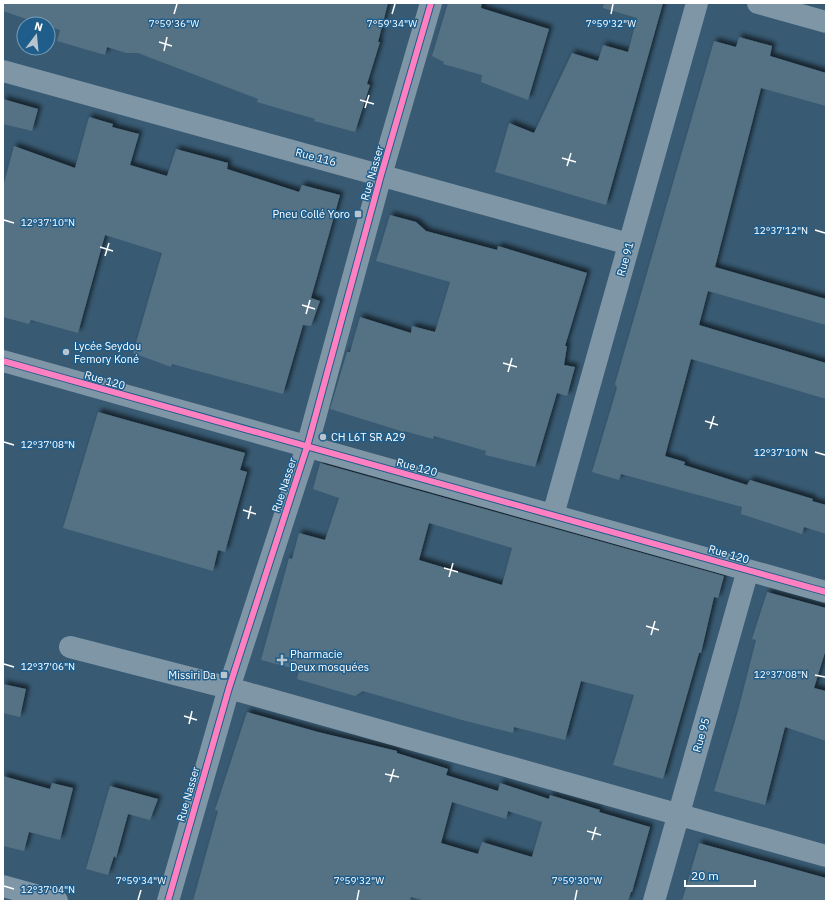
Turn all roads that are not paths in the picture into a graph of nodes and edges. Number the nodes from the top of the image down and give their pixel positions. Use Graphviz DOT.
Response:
graph roads {
  1 [pos="431,3"];
  2 [pos="697,3"];
  3 [pos="758,3"];
  4 [pos="826,22"];
  5 [pos="3,71"];
  6 [pos="381,175"];
  7 [pos="629,244"];
  8 [pos="3,361"];
  9 [pos="307,447"];
  10 [pos="553,515"];
  11 [pos="748,570"];
  12 [pos="826,592"];
  13 [pos="70,647"];
  14 [pos="229,688"];
  15 [pos="679,814"];
  16 [pos="826,856"];
  17 [pos="3,886"];
  18 [pos="57,901"];
  19 [pos="168,901"];
  20 [pos="654,901"];
  1 -- 6 [label="street, Rue Nasser"];
  2 -- 7 [label="street, Rue 91"];
  3 -- 4 [label="street"];
  5 -- 6 [label="street, Rue 116"];
  6 -- 7 [label="street, Rue 116"];
  6 -- 9 [label="street, Rue Nasser"];
  7 -- 10 [label="street, Rue 91"];
  8 -- 9 [label="street, Rue 120"];
  9 -- 10 [label="street, Rue 120"];
  9 -- 14 [label="street, Rue Nasser"];
  10 -- 11 [label="street, Rue 120"];
  11 -- 12 [label="street, Rue 120"];
  11 -- 15 [label="street, Rue 95"];
  13 -- 14 [label="street"];
  14 -- 15 [label="street"];
  14 -- 19 [label="street, Rue Nasser"];
  15 -- 16 [label="street"];
  15 -- 20 [label="street, Rue 95"];
  17 -- 18 [label="street"];
}
